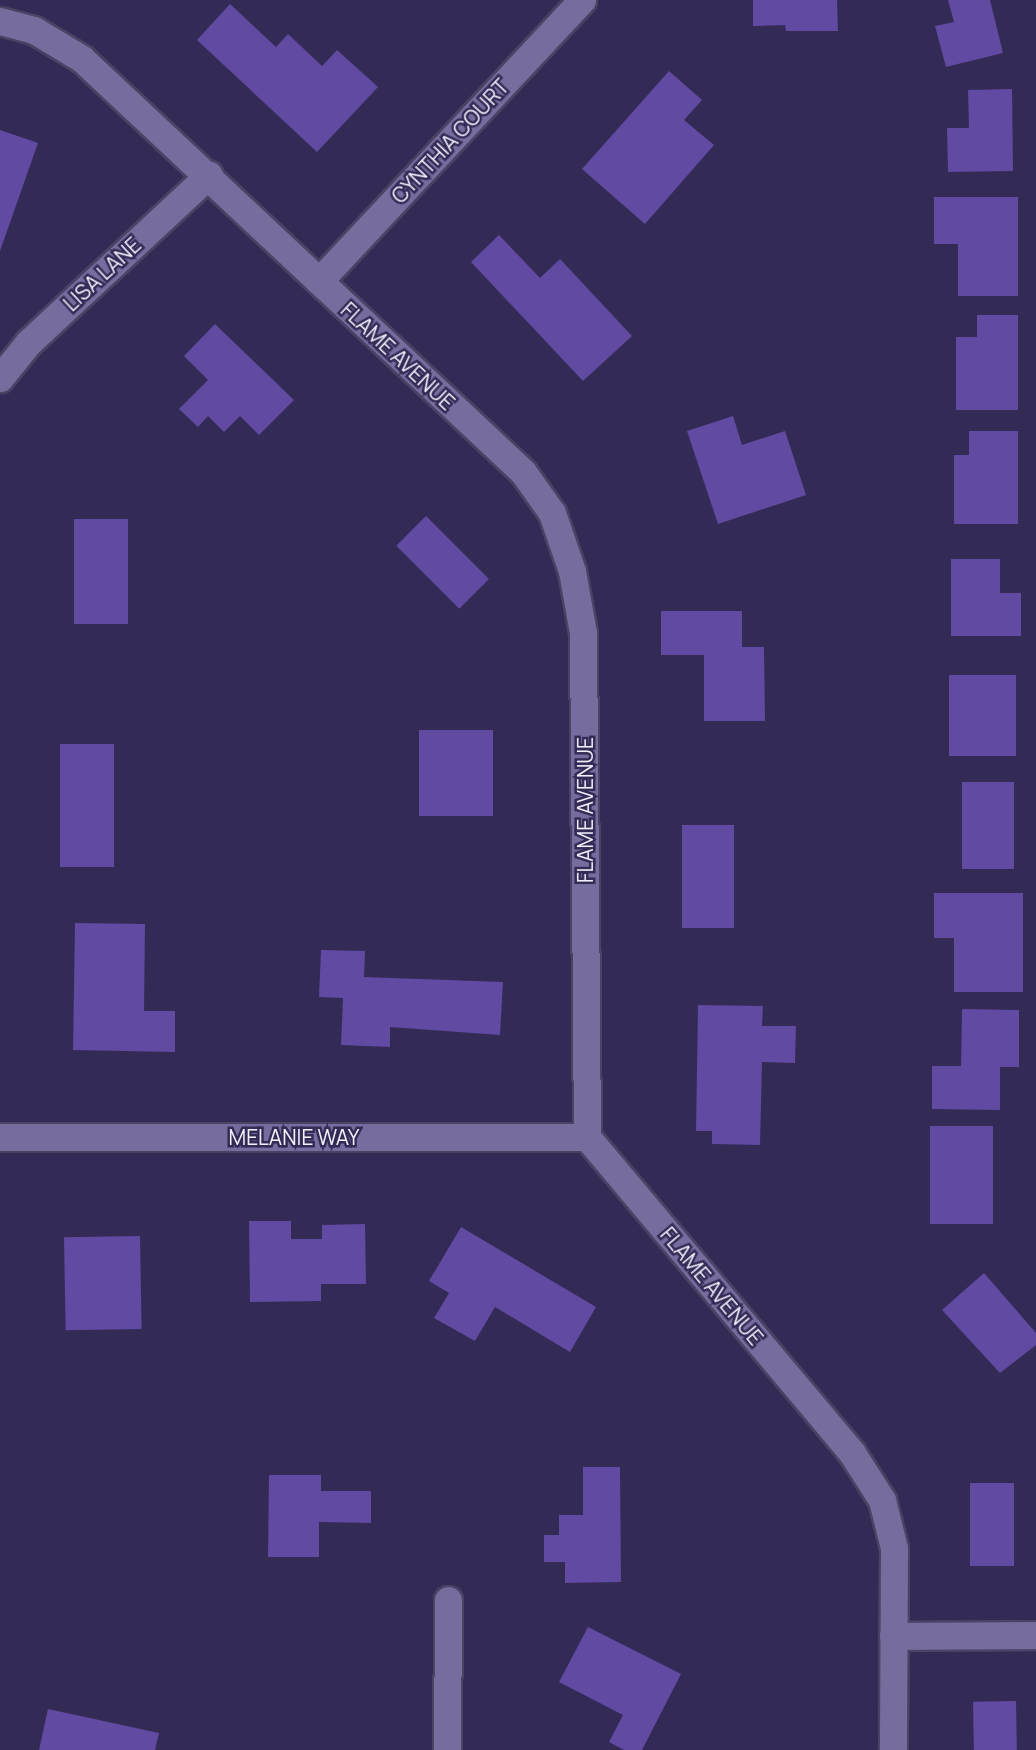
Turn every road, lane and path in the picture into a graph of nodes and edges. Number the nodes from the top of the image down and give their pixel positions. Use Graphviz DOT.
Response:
graph roads {
  1 [pos="582,0"];
  2 [pos="0,21"];
  3 [pos="209,175"];
  4 [pos="319,281"];
  5 [pos="0,378"];
  6 [pos="0,1137"];
  7 [pos="587,1137"];
  8 [pos="448,1600"];
  9 [pos="1036,1635"];
  10 [pos="893,1636"];
  11 [pos="447,1750"];
  12 [pos="893,1750"];
  1 -- 4 [label="street, CYNTHIA COURT"];
  2 -- 3 [label="street, FLAME AVENUE"];
  3 -- 4 [label="street, FLAME AVENUE"];
  3 -- 5 [label="street, LISA LANE"];
  4 -- 7 [label="street, FLAME AVENUE"];
  6 -- 7 [label="street, MELANIE WAY"];
  7 -- 10 [label="street, FLAME AVENUE"];
  8 -- 11 [label="street"];
  9 -- 10 [label="street"];
  10 -- 12 [label="street, FLAME AVENUE"];
}
